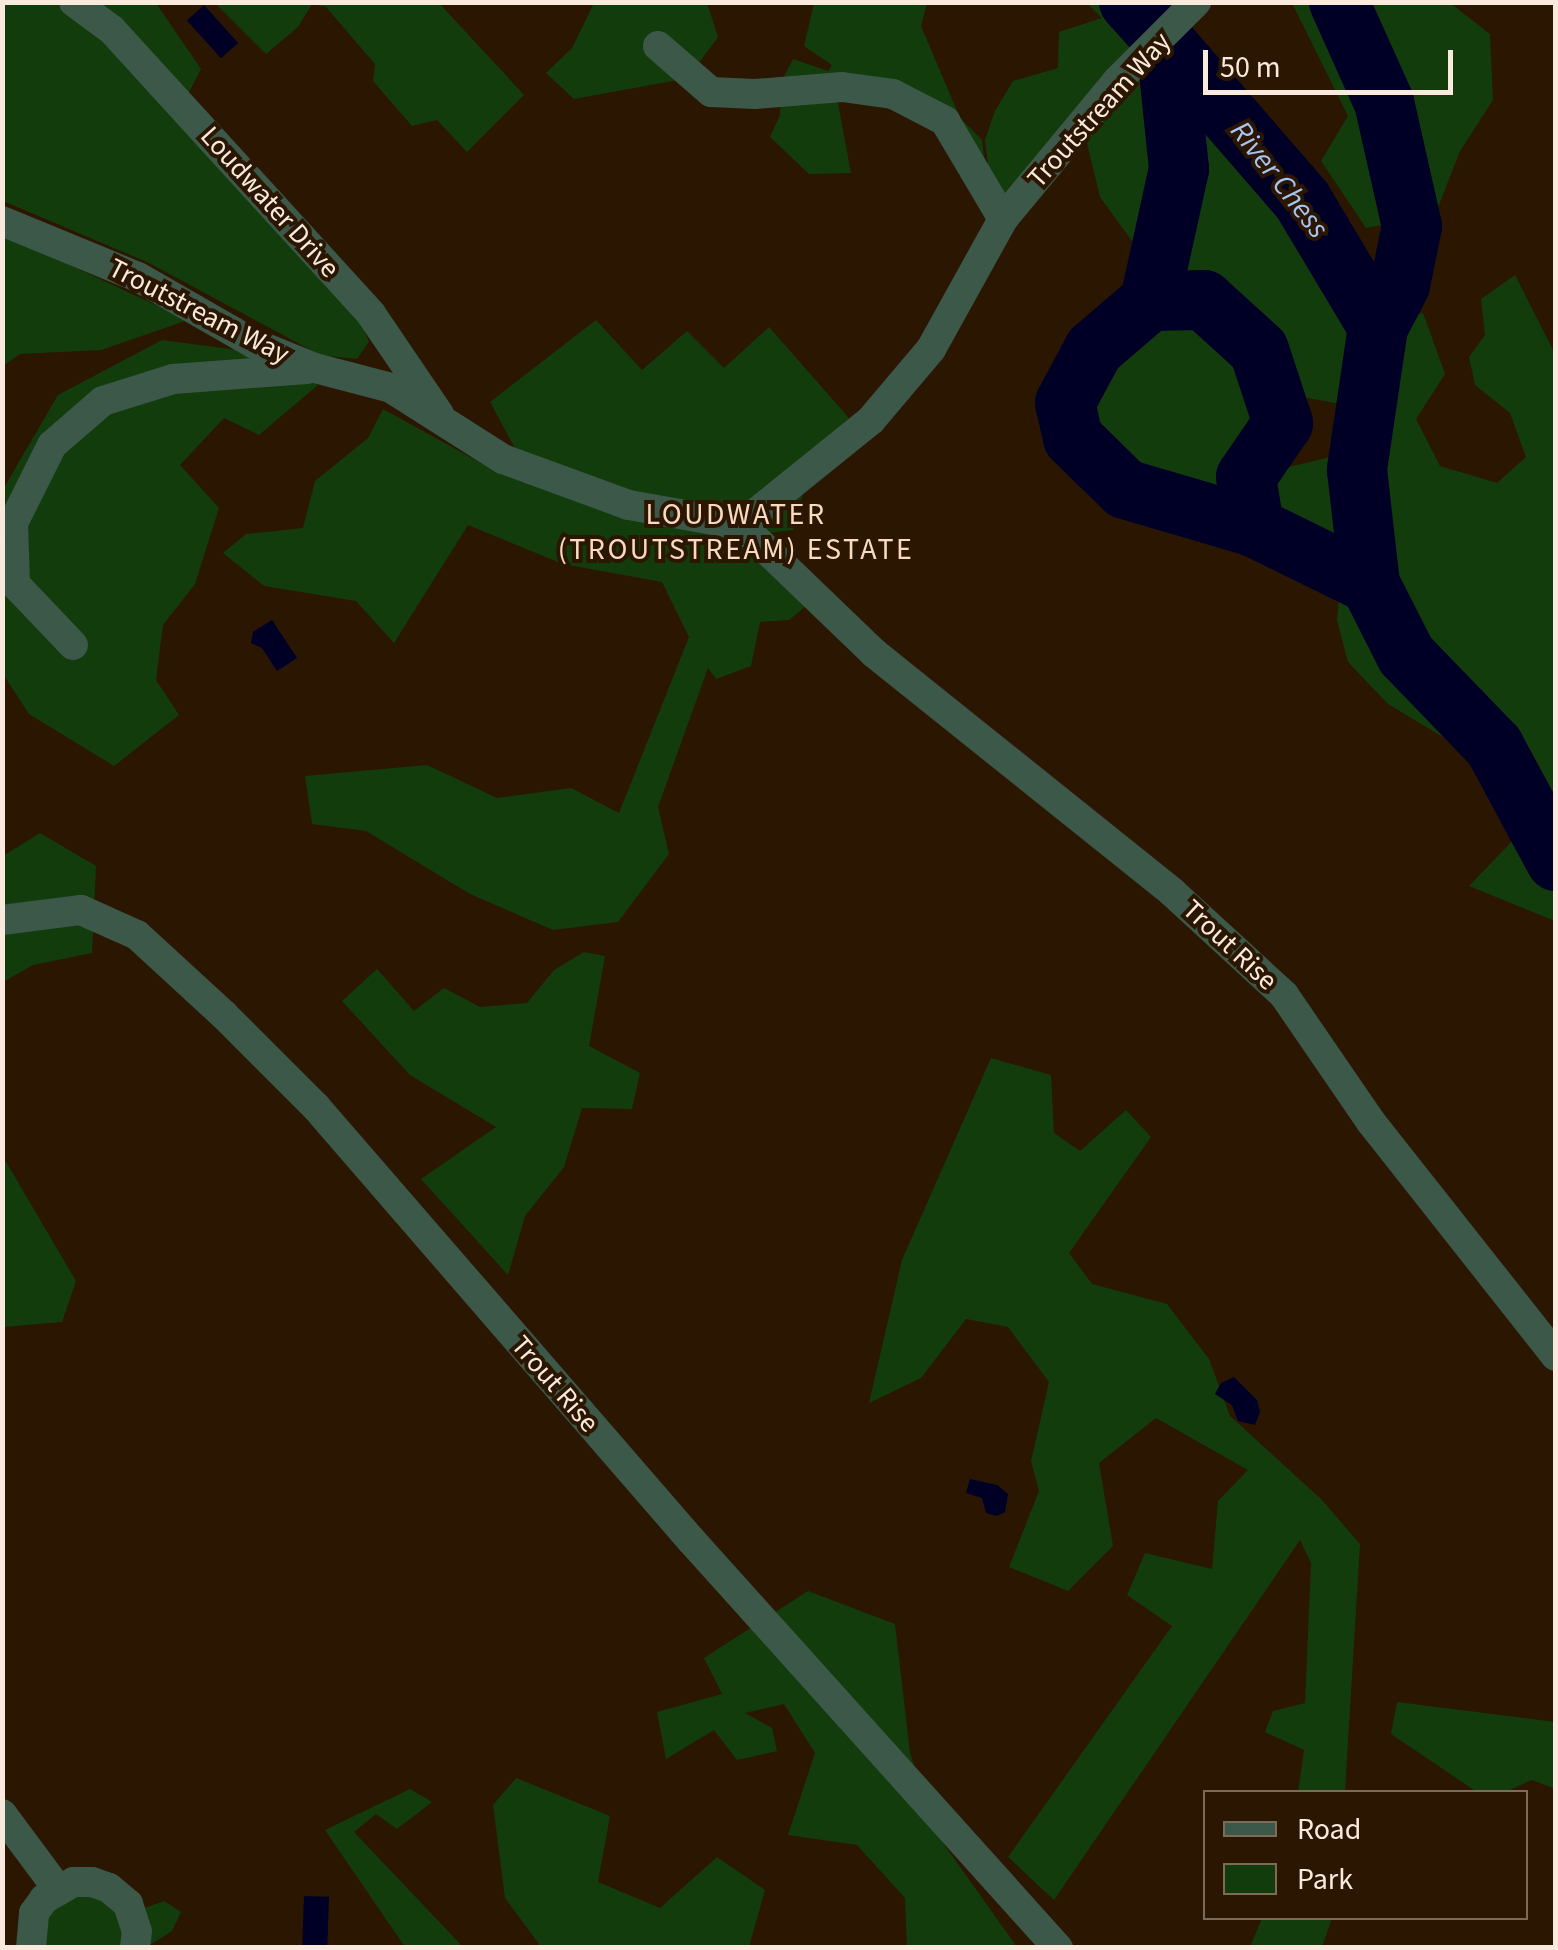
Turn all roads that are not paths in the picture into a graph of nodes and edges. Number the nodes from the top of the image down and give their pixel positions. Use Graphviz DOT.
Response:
graph roads {
  1 [pos="74,2"];
  2 [pos="1189,10"];
  3 [pos="658,46"];
  4 [pos="1003,219"];
  5 [pos="2,220"];
  6 [pos="315,368"];
  7 [pos="444,421"];
  8 [pos="742,524"];
  9 [pos="73,645"];
  10 [pos="2,920"];
  11 [pos="1556,1356"];
  12 [pos="2,1814"];
  13 [pos="57,1888"];
  14 [pos="31,1948"];
  15 [pos="135,1948"];
  16 [pos="1058,1948"];
  1 -- 7 [label="street, Loudwater Drive"];
  2 -- 4 [label="street, Troutstream Way"];
  3 -- 4 [label="street, Troutstream Way"];
  4 -- 8 [label="street, Troutstream Way"];
  5 -- 6 [label="street, Troutstream Way"];
  6 -- 7 [label="street, Troutstream Way"];
  6 -- 9 [label="street"];
  7 -- 8 [label="street, Troutstream Way"];
  8 -- 11 [label="street, Trout Rise"];
  10 -- 16 [label="street, Trout Rise"];
  12 -- 13 [label="street"];
  13 -- 14 [label="street"];
  13 -- 15 [label="street"];
}
